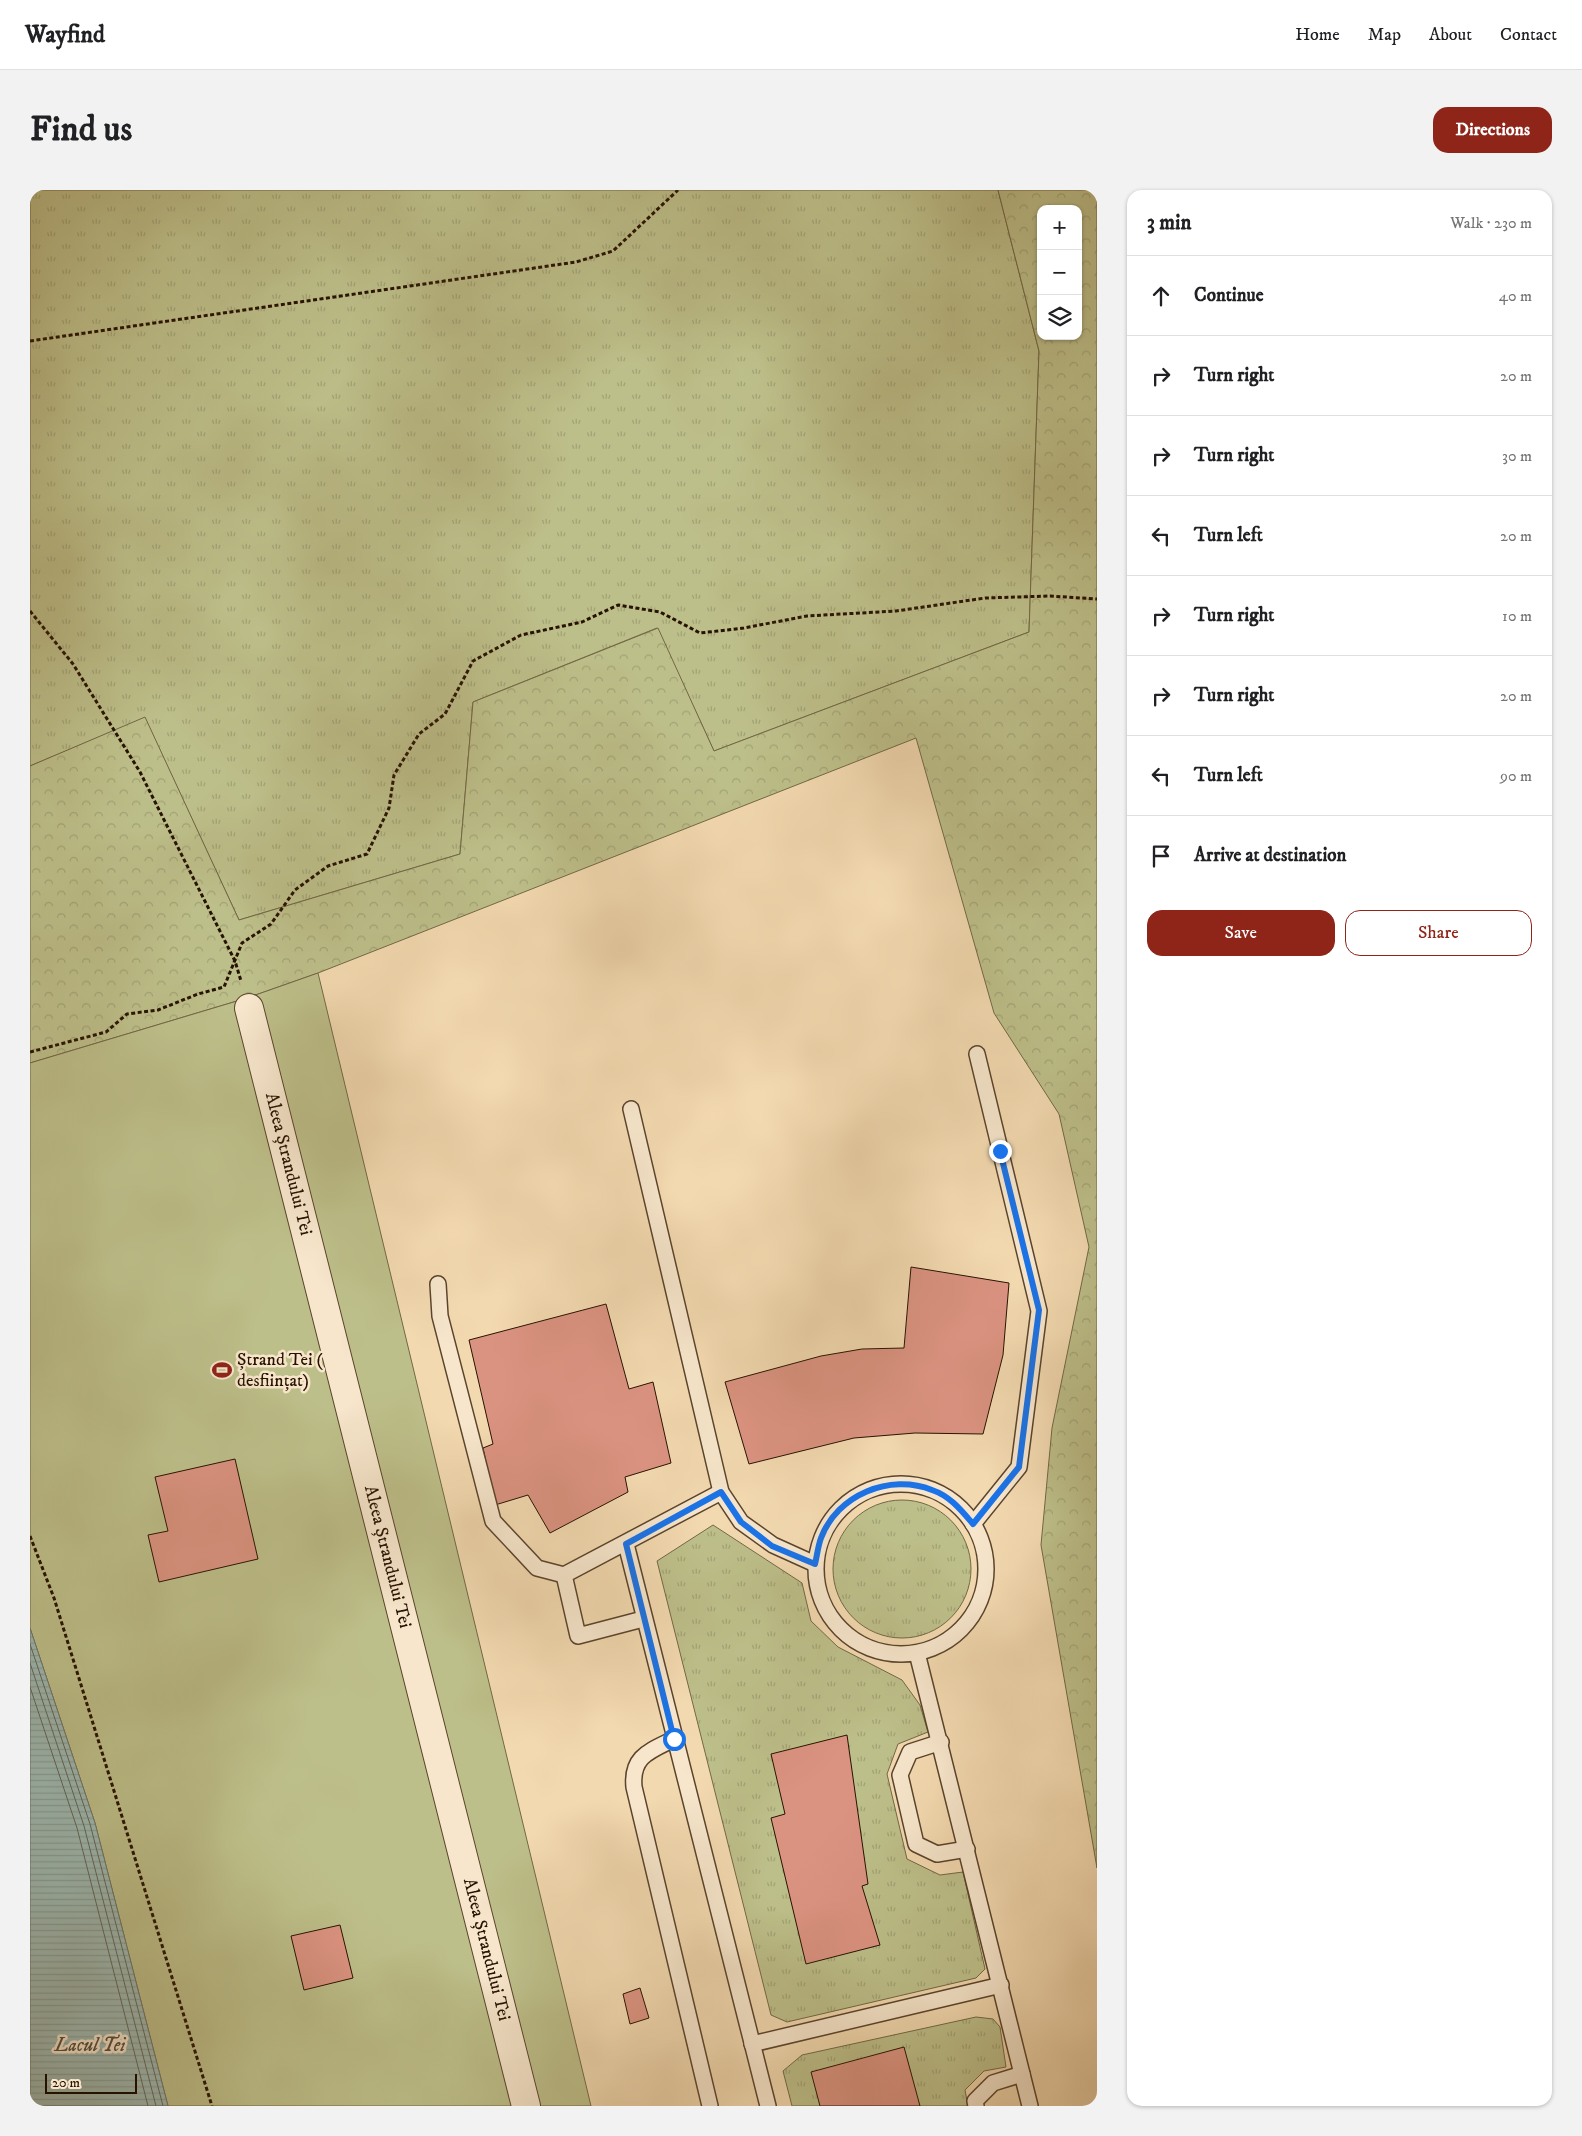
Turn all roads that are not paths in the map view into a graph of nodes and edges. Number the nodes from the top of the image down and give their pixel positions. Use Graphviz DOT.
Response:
graph roads {
  1 [pos="249,1008"];
  2 [pos="976,1054"];
  3 [pos="631,1109"];
  4 [pos="438,1284"];
  5 [pos="721,1492"];
  6 [pos="973,1524"];
  7 [pos="626,1544"];
  8 [pos="815,1564"];
  9 [pos="564,1575"];
  10 [pos="643,1619"];
  11 [pos="918,1653"];
  12 [pos="674,1739"];
  13 [pos="941,1742"];
  14 [pos="967,1849"];
  15 [pos="1001,1985"];
  16 [pos="752,2044"];
  17 [pos="1022,2074"];
  18 [pos="526,2106"];
  19 [pos="710,2106"];
  20 [pos="768,2106"];
  21 [pos="976,2106"];
  22 [pos="1030,2106"];
  1 -- 18 [label="street, Aleea Ștrandului Tei"];
  2 -- 6 [label="lane"];
  3 -- 5 [label="lane"];
  4 -- 9 [label="lane"];
  5 -- 7 [label="lane"];
  5 -- 8 [label="lane"];
  6 -- 8 [label="lane"];
  6 -- 11 [label="lane"];
  7 -- 9 [label="lane"];
  7 -- 10 [label="lane"];
  8 -- 11 [label="lane"];
  9 -- 10 [label="lane"];
  10 -- 12 [label="lane"];
  11 -- 13 [label="lane"];
  12 -- 16 [label="lane"];
  12 -- 19 [label="lane"];
  13 -- 14 [label="lane"];
  13 -- 14 [label="lane"];
  14 -- 15 [label="lane"];
  15 -- 16 [label="lane"];
  15 -- 17 [label="lane"];
  16 -- 20 [label="lane"];
  17 -- 21 [label="lane"];
  17 -- 22 [label="lane"];
}
